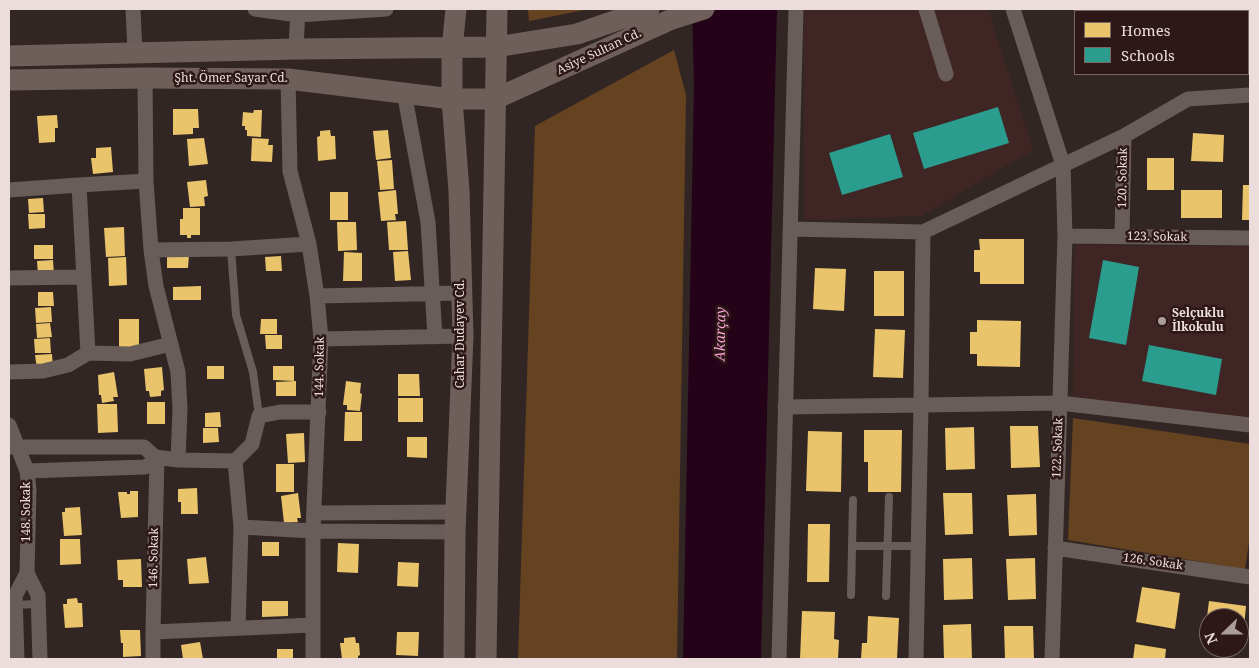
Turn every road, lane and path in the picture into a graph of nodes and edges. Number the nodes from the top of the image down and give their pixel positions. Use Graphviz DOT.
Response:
graph roads {
  1 [pos="133,9"];
  2 [pos="255,9"];
  3 [pos="386,9"];
  4 [pos="456,9"];
  5 [pos="497,9"];
  6 [pos="649,9"];
  7 [pos="704,9"];
  8 [pos="796,9"];
  9 [pos="926,9"];
  10 [pos="1012,9"];
  11 [pos="298,12"];
  12 [pos="496,47"];
  13 [pos="296,49"];
  14 [pos="452,49"];
  15 [pos="135,52"];
  16 [pos="9,56"];
  17 [pos="946,74"];
  18 [pos="145,78"];
  19 [pos="288,78"];
  20 [pos="9,80"];
  21 [pos="404,92"];
  22 [pos="1250,95"];
  23 [pos="452,99"];
  24 [pos="495,99"];
  25 [pos="1124,136"];
  26 [pos="1063,165"];
  27 [pos="146,180"];
  28 [pos="79,185"];
  29 [pos="9,190"];
  30 [pos="790,229"];
  31 [pos="923,232"];
  32 [pos="1065,236"];
  33 [pos="1122,237"];
  34 [pos="1250,238"];
  35 [pos="309,244"];
  36 [pos="231,249"];
  37 [pos="151,250"];
  38 [pos="84,277"];
  39 [pos="9,278"];
  40 [pos="462,293"];
  41 [pos="434,294"];
  42 [pos="317,296"];
  43 [pos="463,336"];
  44 [pos="435,337"];
  45 [pos="321,339"];
  46 [pos="171,344"];
  47 [pos="88,354"];
  48 [pos="9,372"];
  49 [pos="1060,403"];
  50 [pos="921,405"];
  51 [pos="785,407"];
  52 [pos="319,412"];
  53 [pos="259,416"];
  54 [pos="9,425"];
  55 [pos="1250,425"];
  56 [pos="13,448"];
  57 [pos="156,457"];
  58 [pos="178,460"];
  59 [pos="235,461"];
  60 [pos="26,471"];
  61 [pos="889,498"];
  62 [pos="853,500"];
  63 [pos="314,512"];
  64 [pos="456,522"];
  65 [pos="241,528"];
  66 [pos="313,531"];
  67 [pos="852,546"];
  68 [pos="888,546"];
  69 [pos="919,546"];
  70 [pos="1055,548"];
  71 [pos="27,573"];
  72 [pos="1250,577"];
  73 [pos="851,595"];
  74 [pos="886,596"];
  75 [pos="38,604"];
  76 [pos="12,605"];
  77 [pos="312,625"];
  78 [pos="238,628"];
  79 [pos="152,632"];
  80 [pos="17,659"];
  81 [pos="40,659"];
  82 [pos="153,659"];
  83 [pos="313,659"];
  84 [pos="454,659"];
  85 [pos="486,659"];
  86 [pos="779,659"];
  87 [pos="916,659"];
  88 [pos="1052,659"];
  1 -- 15 [label="street"];
  2 -- 11 [label="street"];
  3 -- 11 [label="street"];
  4 -- 14 [label="main road, Cahar Dudayev Cd."];
  5 -- 12 [label="main road"];
  6 -- 12 [label="main road, Asiye Sultan Cd."];
  7 -- 24 [label="main road, Asiye Sultan Cd."];
  8 -- 30 [label="street"];
  9 -- 17 [label="street"];
  10 -- 26 [label="street, 122. Sokak"];
  11 -- 13 [label="street"];
  12 -- 14 [label="main road, Asiye Sultan Cd."];
  12 -- 24 [label="main road"];
  13 -- 14 [label="main road"];
  13 -- 15 [label="main road"];
  14 -- 23 [label="main road, Cahar Dudayev Cd."];
  15 -- 16 [label="main road"];
  18 -- 19 [label="main road, Şht. Ömer Sayar Cd."];
  18 -- 20 [label="main road, Şht. Ömer Sayar Cd."];
  18 -- 27 [label="street"];
  19 -- 21 [label="main road, Şht. Ömer Sayar Cd."];
  19 -- 35 [label="street, 144. Sokak"];
  21 -- 23 [label="main road, Şht. Ömer Sayar Cd."];
  21 -- 41 [label="street"];
  22 -- 25 [label="street, 120. Sokak"];
  23 -- 24 [label="main road, Şht. Ömer Sayar Cd."];
  23 -- 40 [label="main road, Cahar Dudayev Cd."];
  24 -- 85 [label="main road"];
  25 -- 26 [label="street"];
  25 -- 33 [label="street, 120. Sokak"];
  26 -- 31 [label="street"];
  26 -- 32 [label="street, 122. Sokak"];
  27 -- 28 [label="street"];
  27 -- 37 [label="street"];
  28 -- 29 [label="street"];
  28 -- 38 [label="street"];
  30 -- 31 [label="street"];
  30 -- 51 [label="street"];
  31 -- 50 [label="street"];
  32 -- 33 [label="street, 123. Sokak"];
  32 -- 49 [label="street, 122. Sokak"];
  33 -- 34 [label="street, 123. Sokak"];
  35 -- 36 [label="street"];
  35 -- 42 [label="street, 144. Sokak"];
  36 -- 37 [label="street"];
  36 -- 53 [label="lane"];
  37 -- 46 [label="street"];
  38 -- 39 [label="street"];
  38 -- 47 [label="street"];
  40 -- 41 [label="street"];
  40 -- 43 [label="main road, Cahar Dudayev Cd."];
  41 -- 42 [label="street"];
  41 -- 44 [label="street"];
  42 -- 45 [label="street, 144. Sokak"];
  43 -- 44 [label="street"];
  43 -- 64 [label="main road, Cahar Dudayev Cd."];
  44 -- 45 [label="street"];
  45 -- 52 [label="street, 144. Sokak"];
  46 -- 47 [label="street"];
  46 -- 58 [label="street"];
  47 -- 48 [label="street"];
  49 -- 50 [label="street"];
  49 -- 55 [label="street"];
  49 -- 70 [label="street, 122. Sokak"];
  50 -- 51 [label="street"];
  50 -- 69 [label="street"];
  51 -- 86 [label="street"];
  52 -- 53 [label="street"];
  52 -- 63 [label="street, 144. Sokak"];
  53 -- 59 [label="street"];
  54 -- 56 [label="street, 148. Sokak"];
  56 -- 57 [label="street"];
  56 -- 60 [label="street, 148. Sokak"];
  57 -- 58 [label="street"];
  57 -- 60 [label="street"];
  57 -- 79 [label="street, 146. Sokak"];
  58 -- 59 [label="street"];
  59 -- 65 [label="street"];
  60 -- 71 [label="street, 148. Sokak"];
  61 -- 68 [label="lane"];
  62 -- 67 [label="lane"];
  63 -- 64 [label="street"];
  63 -- 66 [label="street, 144. Sokak"];
  64 -- 66 [label="street"];
  64 -- 84 [label="main road, Cahar Dudayev Cd."];
  65 -- 66 [label="street"];
  65 -- 78 [label="street"];
  66 -- 77 [label="street, 144. Sokak"];
  67 -- 68 [label="lane"];
  67 -- 73 [label="lane"];
  68 -- 69 [label="lane"];
  68 -- 74 [label="lane"];
  69 -- 87 [label="street"];
  70 -- 72 [label="street, 126. Sokak"];
  70 -- 88 [label="street, 122. Sokak"];
  71 -- 75 [label="street, 148. Sokak"];
  71 -- 76 [label="street, 148. Sokak"];
  75 -- 76 [label="lane"];
  75 -- 81 [label="street, 148. Sokak"];
  76 -- 80 [label="street, 148. Sokak"];
  77 -- 78 [label="street"];
  77 -- 83 [label="street, 144. Sokak"];
  78 -- 79 [label="street"];
  79 -- 82 [label="street, 146. Sokak"];
}
